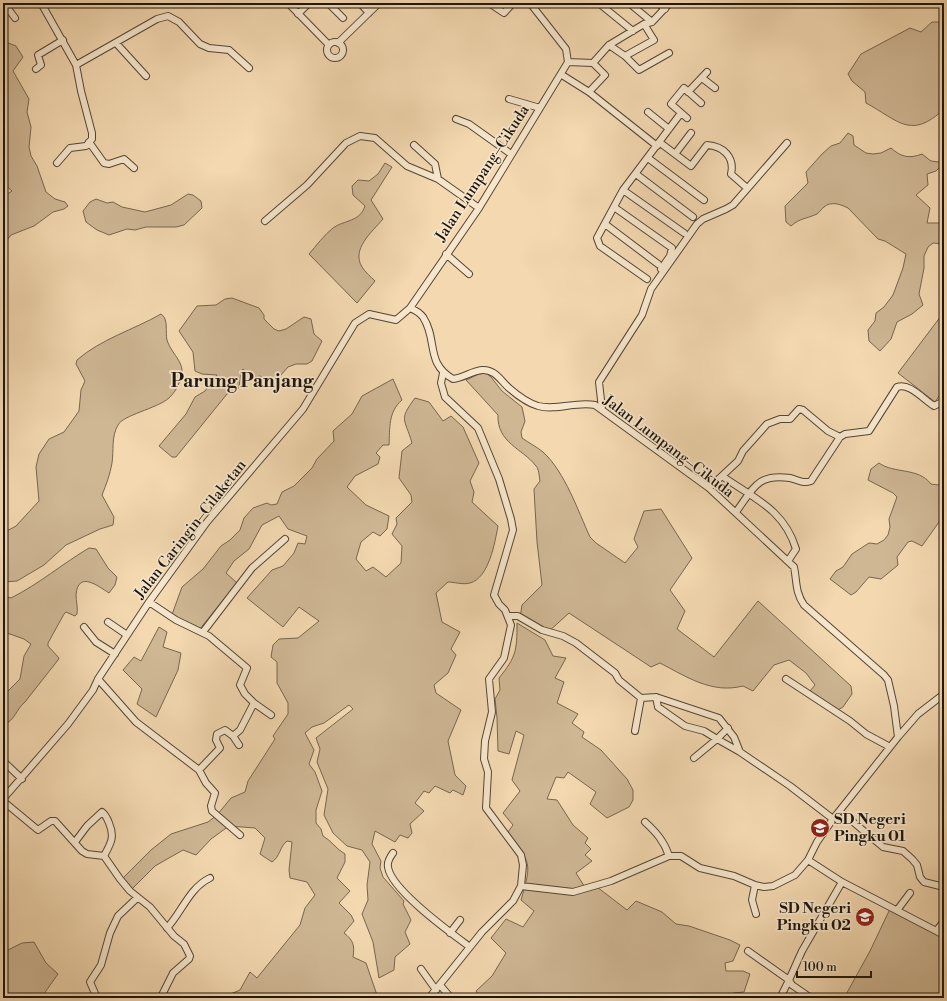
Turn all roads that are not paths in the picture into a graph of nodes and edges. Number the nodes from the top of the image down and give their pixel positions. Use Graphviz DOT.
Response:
graph roads {
  1 [pos="4,3"];
  2 [pos="41,3"];
  3 [pos="288,3"];
  4 [pos="309,3"];
  5 [pos="328,3"];
  6 [pos="360,3"];
  7 [pos="379,3"];
  8 [pos="489,3"];
  9 [pos="513,3"];
  10 [pos="530,3"];
  11 [pos="629,3"];
  12 [pos="658,3"];
  13 [pos="670,3"];
  14 [pos="601,5"];
  15 [pos="665,9"];
  16 [pos="369,13"];
  17 [pos="298,14"];
  18 [pos="14,18"];
  19 [pos="343,18"];
  20 [pos="652,22"];
  21 [pos="644,24"];
  22 [pos="633,31"];
  23 [pos="63,40"];
  24 [pos="116,43"];
  25 [pos="338,43"];
  26 [pos="329,45"];
  27 [pos="609,45"];
  28 [pos="670,53"];
  29 [pos="625,56"];
  30 [pos="568,62"];
  31 [pos="593,63"];
  32 [pos="76,65"];
  33 [pos="249,68"];
  34 [pos="36,69"];
  35 [pos="707,72"];
  36 [pos="562,75"];
  37 [pos="146,76"];
  38 [pos="702,78"];
  39 [pos="715,88"];
  40 [pos="589,92"];
  41 [pos="688,92"];
  42 [pos="509,99"];
  43 [pos="701,103"];
  44 [pos="540,108"];
  45 [pos="648,112"];
  46 [pos="681,113"];
  47 [pos="687,118"];
  48 [pos="456,119"];
  49 [pos="669,129"];
  50 [pos="691,133"];
  51 [pos="89,142"];
  52 [pos="787,143"];
  53 [pos="658,144"];
  54 [pos="414,145"];
  55 [pos="511,154"];
  56 [pos="675,154"];
  57 [pos="648,158"];
  58 [pos="56,163"];
  59 [pos="134,168"];
  60 [pos="636,174"];
  61 [pos="438,179"];
  62 [pos="747,188"];
  63 [pos="624,190"];
  64 [pos="704,200"];
  65 [pos="614,207"];
  66 [pos="479,208"];
  67 [pos="693,217"];
  68 [pos="265,221"];
  69 [pos="605,224"];
  70 [pos="684,233"];
  71 [pos="446,254"];
  72 [pos="658,264"];
  73 [pos="469,274"];
  74 [pos="647,279"];
  75 [pos="651,289"];
  76 [pos="410,308"];
  77 [pos="443,373"];
  78 [pos="944,401"];
  79 [pos="602,409"];
  80 [pos="840,437"];
  81 [pos="722,476"];
  82 [pos="709,488"];
  83 [pos="749,494"];
  84 [pos="736,512"];
  85 [pos="285,539"];
  86 [pos="788,561"];
  87 [pos="148,602"];
  88 [pos="509,616"];
  89 [pos="108,622"];
  90 [pos="84,627"];
  91 [pos="203,632"];
  92 [pos="127,635"];
  93 [pos="114,654"];
  94 [pos="98,679"];
  95 [pos="786,679"];
  96 [pos="944,694"];
  97 [pos="656,697"];
  98 [pos="641,698"];
  99 [pos="254,703"];
  100 [pos="271,714"];
  101 [pos="728,728"];
  102 [pos="635,731"];
  103 [pos="233,736"];
  104 [pos="898,737"];
  105 [pos="717,739"];
  106 [pos="239,745"];
  107 [pos="890,747"];
  108 [pos="740,752"];
  109 [pos="694,758"];
  110 [pos="3,762"];
  111 [pos="199,770"];
  112 [pos="22,779"];
  113 [pos="3,800"];
  114 [pos="840,811"];
  115 [pos="833,819"];
  116 [pos="645,822"];
  117 [pos="240,836"];
  118 [pos="75,842"];
  119 [pos="393,853"];
  120 [pos="104,856"];
  121 [pos="669,856"];
  122 [pos="808,860"];
  123 [pos="210,878"];
  124 [pos="842,882"];
  125 [pos="755,885"];
  126 [pos="521,886"];
  127 [pos="944,888"];
  128 [pos="910,893"];
  129 [pos="138,898"];
  130 [pos="898,909"];
  131 [pos="756,914"];
  132 [pos="460,920"];
  133 [pos="944,921"];
  134 [pos="167,928"];
  135 [pos="937,930"];
  136 [pos="450,933"];
  137 [pos="944,935"];
  138 [pos="470,947"];
  139 [pos="748,952"];
  140 [pos="420,968"];
  141 [pos="789,980"];
  142 [pos="438,987"];
  143 [pos="162,995"];
  144 [pos="97,998"];
  145 [pos="429,998"];
  146 [pos="451,998"];
  147 [pos="780,998"];
  148 [pos="811,998"];
  1 -- 18 [label="street"];
  2 -- 23 [label="street"];
  3 -- 17 [label="street"];
  4 -- 17 [label="street"];
  5 -- 19 [label="street"];
  6 -- 16 [label="street"];
  7 -- 16 [label="street"];
  8 -- 9 [label="street"];
  10 -- 30 [label="street"];
  11 -- 20 [label="street"];
  12 -- 15 [label="street"];
  13 -- 15 [label="street"];
  14 -- 22 [label="street"];
  15 -- 20 [label="street"];
  16 -- 25 [label="street"];
  17 -- 26 [label="street"];
  20 -- 21 [label="street"];
  21 -- 22 [label="street"];
  21 -- 29 [label="street"];
  22 -- 27 [label="street"];
  23 -- 32 [label="street"];
  23 -- 34 [label="street"];
  24 -- 32 [label="street"];
  24 -- 33 [label="street"];
  24 -- 37 [label="street"];
  25 -- 26 [label="street"];
  25 -- 26 [label="street"];
  27 -- 29 [label="street"];
  27 -- 31 [label="street"];
  28 -- 29 [label="street"];
  30 -- 31 [label="street"];
  30 -- 36 [label="street, Jalan Lumpang–Cikuda"];
  31 -- 40 [label="street"];
  32 -- 51 [label="street"];
  35 -- 38 [label="street"];
  36 -- 40 [label="street"];
  36 -- 44 [label="street, Jalan Lumpang–Cikuda"];
  38 -- 39 [label="street"];
  38 -- 41 [label="street"];
  40 -- 53 [label="street"];
  41 -- 43 [label="street"];
  41 -- 46 [label="street"];
  42 -- 44 [label="street"];
  44 -- 55 [label="street, Jalan Lumpang–Cikuda"];
  45 -- 49 [label="street"];
  46 -- 47 [label="street"];
  46 -- 49 [label="street"];
  48 -- 55 [label="street"];
  49 -- 53 [label="street"];
  50 -- 56 [label="street"];
  51 -- 58 [label="street"];
  51 -- 59 [label="street"];
  52 -- 62 [label="street"];
  53 -- 56 [label="street"];
  53 -- 57 [label="street"];
  54 -- 61 [label="street"];
  55 -- 66 [label="street, Jalan Lumpang–Cikuda"];
  56 -- 62 [label="street"];
  57 -- 60 [label="street"];
  57 -- 64 [label="street"];
  60 -- 63 [label="street"];
  60 -- 67 [label="street"];
  61 -- 66 [label="street"];
  61 -- 68 [label="street"];
  62 -- 75 [label="street"];
  63 -- 65 [label="street"];
  63 -- 70 [label="street"];
  65 -- 69 [label="street"];
  65 -- 75 [label="street"];
  66 -- 71 [label="street, Jalan Lumpang–Cikuda"];
  69 -- 72 [label="street"];
  69 -- 74 [label="street"];
  71 -- 73 [label="street"];
  71 -- 76 [label="street, Jalan Lumpang–Cikuda"];
  75 -- 79 [label="street"];
  76 -- 77 [label="street"];
  76 -- 87 [label="street, Jalan Caringin–Cilaketan"];
  77 -- 79 [label="street, Jalan Lumpang–Cikuda"];
  77 -- 88 [label="street"];
  78 -- 80 [label="street"];
  79 -- 82 [label="street, Jalan Lumpang–Cikuda"];
  80 -- 81 [label="street"];
  80 -- 83 [label="street"];
  81 -- 82 [label="street"];
  81 -- 83 [label="street"];
  82 -- 84 [label="street, Jalan Lumpang–Cikuda"];
  83 -- 84 [label="street"];
  83 -- 86 [label="street"];
  84 -- 86 [label="street, Jalan Lumpang–Cikuda"];
  85 -- 91 [label="street"];
  86 -- 104 [label="street, Jalan Lumpang–Cikuda"];
  87 -- 91 [label="street"];
  87 -- 92 [label="street, Jalan Caringin–Cilaketan"];
  88 -- 98 [label="street"];
  88 -- 126 [label="street"];
  89 -- 92 [label="street"];
  90 -- 93 [label="street"];
  91 -- 99 [label="street"];
  92 -- 93 [label="street, Jalan Caringin–Cilaketan"];
  93 -- 94 [label="street, Jalan Caringin–Cilaketan"];
  94 -- 111 [label="street"];
  94 -- 112 [label="street, Jalan Caringin–Cilaketan"];
  95 -- 107 [label="street"];
  96 -- 104 [label="street"];
  97 -- 98 [label="street"];
  97 -- 101 [label="street"];
  97 -- 105 [label="street"];
  98 -- 102 [label="street"];
  99 -- 100 [label="street"];
  99 -- 103 [label="street"];
  101 -- 105 [label="street"];
  101 -- 108 [label="street"];
  103 -- 106 [label="street"];
  103 -- 111 [label="street"];
  104 -- 107 [label="street"];
  105 -- 108 [label="street"];
  105 -- 109 [label="street"];
  107 -- 114 [label="street"];
  108 -- 115 [label="street"];
  110 -- 112 [label="street"];
  111 -- 117 [label="street"];
  112 -- 113 [label="street, Jalan Caringin–Cilaketan"];
  113 -- 118 [label="street"];
  114 -- 115 [label="street"];
  114 -- 127 [label="street"];
  115 -- 122 [label="street"];
  116 -- 121 [label="street"];
  118 -- 120 [label="street"];
  118 -- 120 [label="street"];
  119 -- 136 [label="street"];
  120 -- 129 [label="street"];
  121 -- 125 [label="street"];
  121 -- 126 [label="street"];
  122 -- 124 [label="street"];
  122 -- 125 [label="street"];
  123 -- 134 [label="street"];
  124 -- 130 [label="street"];
  124 -- 141 [label="street"];
  125 -- 131 [label="street"];
  126 -- 138 [label="street"];
  128 -- 130 [label="street"];
  129 -- 134 [label="street"];
  129 -- 144 [label="street"];
  130 -- 135 [label="street"];
  132 -- 136 [label="street"];
  133 -- 135 [label="street"];
  134 -- 143 [label="street"];
  135 -- 137 [label="street"];
  136 -- 138 [label="street"];
  138 -- 142 [label="street"];
  139 -- 141 [label="street"];
  140 -- 142 [label="street"];
  141 -- 147 [label="street"];
  141 -- 148 [label="street"];
  142 -- 145 [label="street"];
  142 -- 146 [label="street"];
}
